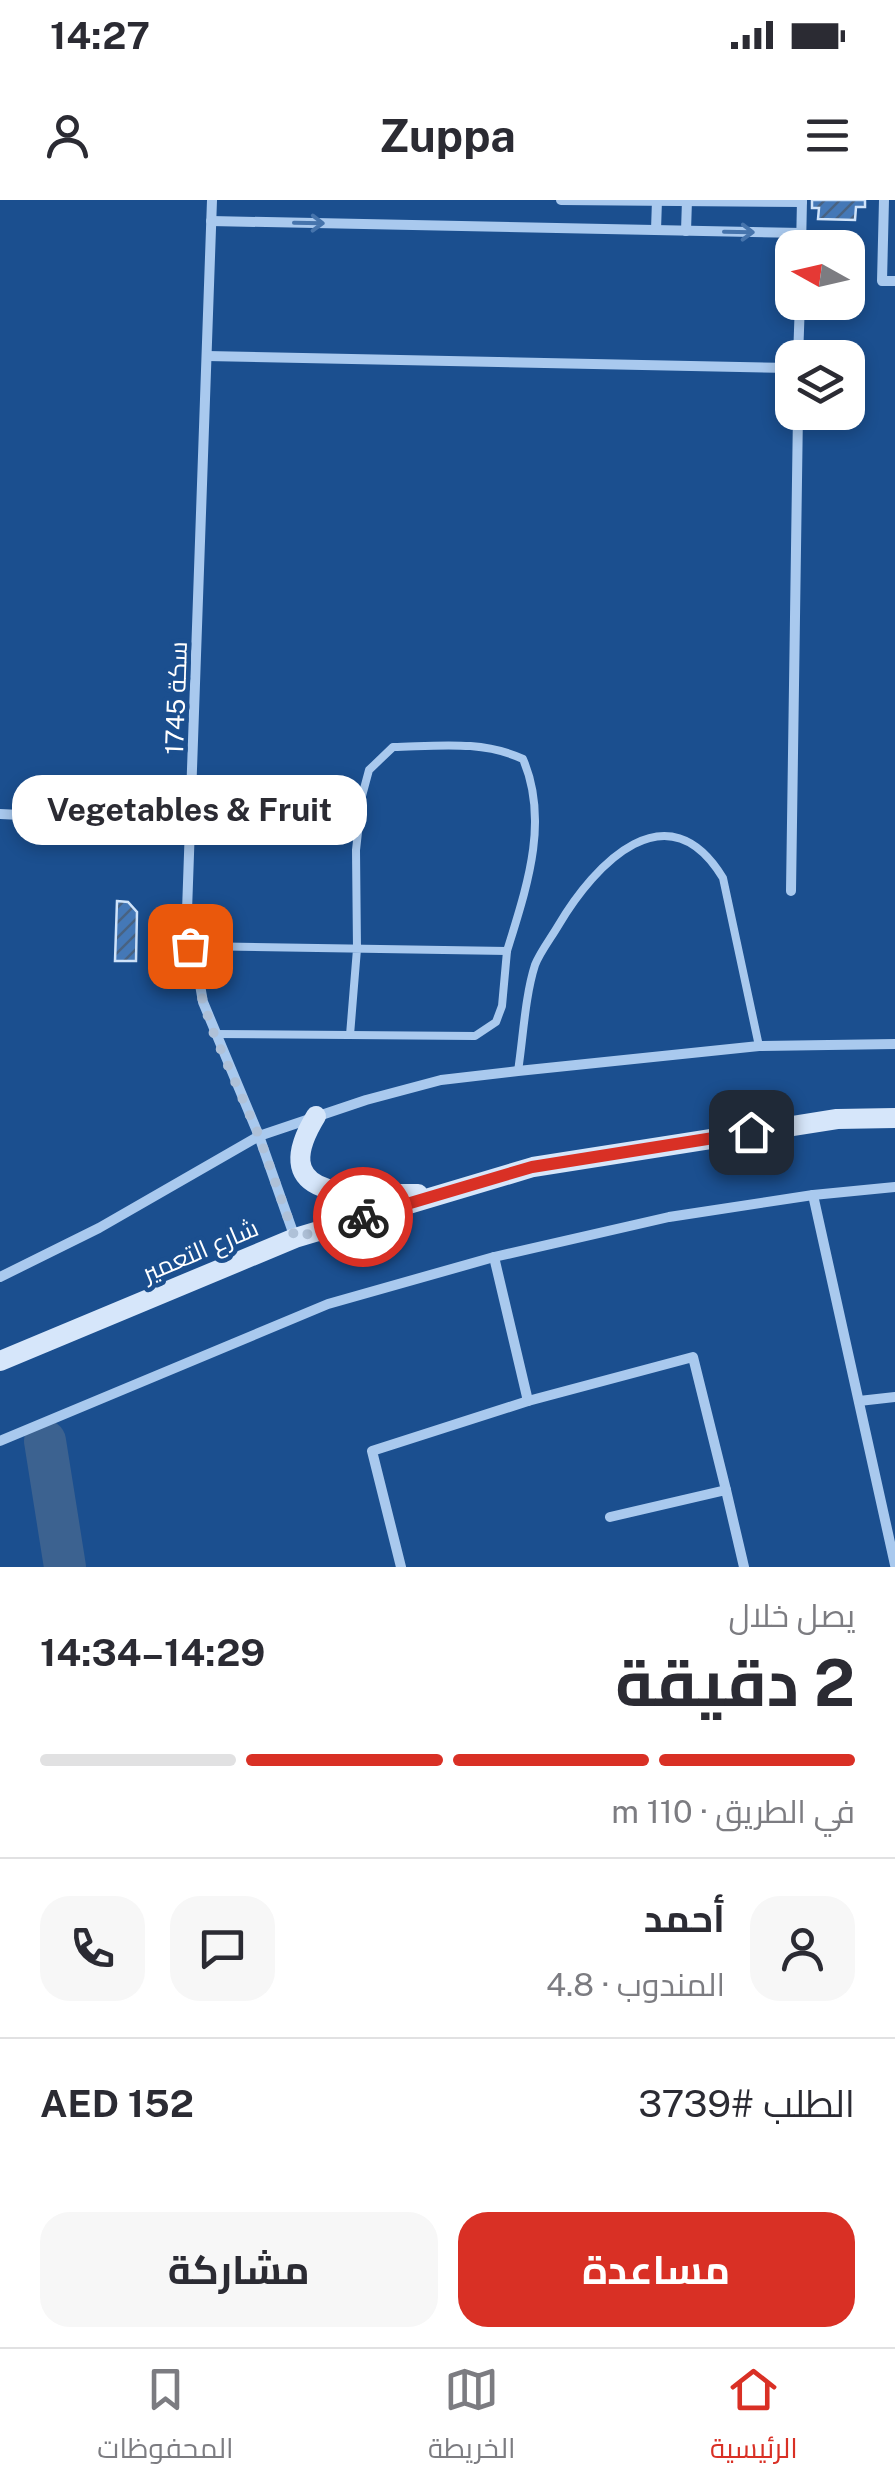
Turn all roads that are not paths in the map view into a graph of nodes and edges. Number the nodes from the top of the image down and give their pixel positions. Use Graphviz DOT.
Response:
graph roads {
  1 [pos="212,200"];
  2 [pos="561,200"];
  3 [pos="657,200"];
  4 [pos="688,200"];
  5 [pos="884,200"];
  6 [pos="802,201"];
  7 [pos="212,220"];
  8 [pos="656,230"];
  9 [pos="802,230"];
  10 [pos="686,231"];
  11 [pos="775,233"];
  12 [pos="895,281"];
  13 [pos="207,356"];
  14 [pos="775,368"];
  15 [pos="798,430"];
  16 [pos="0,814"];
  17 [pos="192,823"];
  18 [pos="790,891"];
  19 [pos="190,946"];
  20 [pos="357,948"];
  21 [pos="507,951"];
  22 [pos="214,1034"];
  23 [pos="350,1035"];
  24 [pos="895,1044"];
  25 [pos="759,1046"];
  26 [pos="518,1071"];
  27 [pos="316,1116"];
  28 [pos="895,1118"];
  29 [pos="259,1136"];
  30 [pos="895,1186"];
  31 [pos="440,1194"];
  32 [pos="812,1195"];
  33 [pos="295,1238"];
  34 [pos="494,1257"];
  35 [pos="0,1277"];
  36 [pos="0,1361"];
  37 [pos="895,1397"];
  38 [pos="528,1401"];
  39 [pos="859,1402"];
  40 [pos="0,1441"];
  41 [pos="726,1490"];
  42 [pos="610,1516"];
  43 [pos="895,1563"];
  44 [pos="401,1567"];
  45 [pos="744,1567"];
  1 -- 7 [label="street, سكة 1745"];
  2 -- 3 [label="street"];
  3 -- 4 [label="street"];
  3 -- 8 [label="street"];
  4 -- 6 [label="street"];
  4 -- 10 [label="street"];
  5 -- 12 [label="street"];
  6 -- 9 [label="street"];
  7 -- 8 [label="street, one-way"];
  7 -- 13 [label="street, سكة 1745"];
  8 -- 10 [label="street"];
  10 -- 11 [label="street, one-way"];
  13 -- 14 [label="street"];
  13 -- 17 [label="street, سكة 1745"];
  15 -- 18 [label="street"];
  16 -- 17 [label="street"];
  17 -- 19 [label="street, سكة 1745"];
  19 -- 20 [label="lane"];
  19 -- 22 [label="street, سكة 1745"];
  20 -- 21 [label="lane"];
  20 -- 21 [label="lane"];
  20 -- 23 [label="lane"];
  21 -- 23 [label="lane"];
  22 -- 23 [label="lane"];
  22 -- 29 [label="street, سكة 1745"];
  24 -- 25 [label="street"];
  25 -- 26 [label="street"];
  25 -- 26 [label="lane"];
  26 -- 27 [label="street"];
  27 -- 29 [label="street"];
  27 -- 31 [label="main road"];
  28 -- 31 [label="main road, شارع التعمير"];
  29 -- 33 [label="street, سكة 1745"];
  29 -- 35 [label="street"];
  30 -- 32 [label="street"];
  31 -- 33 [label="main road, شارع التعمير"];
  32 -- 34 [label="street"];
  32 -- 39 [label="street"];
  33 -- 36 [label="main road, شارع التعمير"];
  34 -- 38 [label="street"];
  34 -- 40 [label="street"];
  37 -- 39 [label="street"];
  38 -- 41 [label="street"];
  38 -- 44 [label="street"];
  39 -- 43 [label="street"];
  41 -- 42 [label="street"];
  41 -- 45 [label="street"];
}
